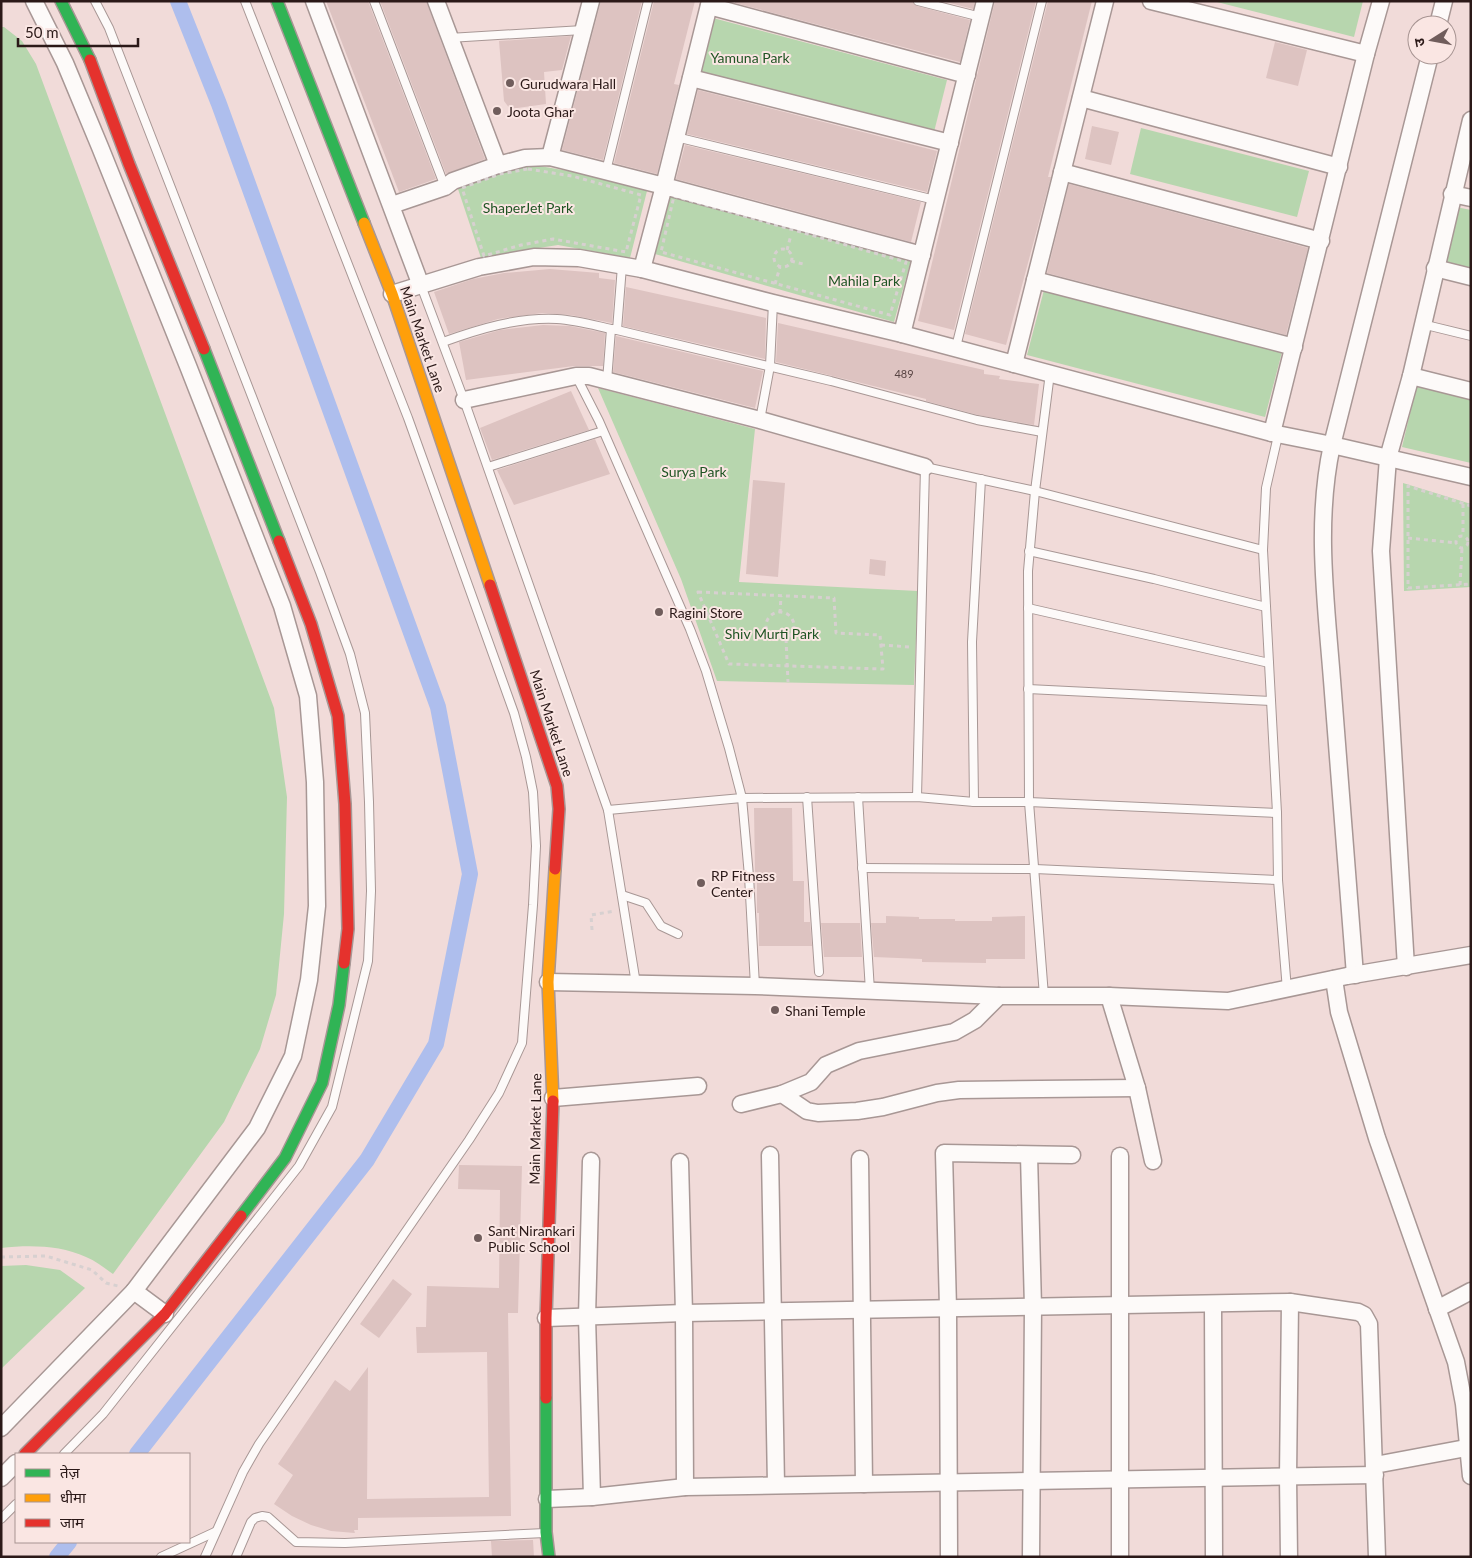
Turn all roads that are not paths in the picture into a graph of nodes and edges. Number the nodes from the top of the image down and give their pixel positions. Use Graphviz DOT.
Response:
graph roads {
  1 [pos="34,1"];
  2 [pos="61,1"];
  3 [pos="95,1"];
  4 [pos="245,1"];
  5 [pos="278,1"];
  6 [pos="314,1"];
  7 [pos="374,1"];
  8 [pos="436,1"];
  9 [pos="591,1"];
  10 [pos="648,1"];
  11 [pos="918,1"];
  12 [pos="985,1"];
  13 [pos="1042,1"];
  14 [pos="1105,1"];
  15 [pos="1151,1"];
  16 [pos="1381,1"];
  17 [pos="1444,1"];
  18 [pos="709,4"];
  19 [pos="1440,15"];
  20 [pos="981,17"];
  21 [pos="583,30"];
  22 [pos="449,38"];
  23 [pos="1366,54"];
  24 [pos="1427,65"];
  25 [pos="967,75"];
  26 [pos="691,78"];
  27 [pos="1081,98"];
  28 [pos="1471,120"];
  29 [pos="676,137"];
  30 [pos="1469,137"];
  31 [pos="950,143"];
  32 [pos="550,157"];
  33 [pos="498,165"];
  34 [pos="1339,167"];
  35 [pos="606,171"];
  36 [pos="1062,172"];
  37 [pos="664,186"];
  38 [pos="445,187"];
  39 [pos="1452,194"];
  40 [pos="1471,198"];
  41 [pos="936,200"];
  42 [pos="392,205"];
  43 [pos="1321,241"];
  44 [pos="922,255"];
  45 [pos="622,266"];
  46 [pos="1435,268"];
  47 [pos="642,269"];
  48 [pos="1471,277"];
  49 [pos="1035,280"];
  50 [pos="420,284"];
  51 [pos="774,291"];
  52 [pos="392,294"];
  53 [pos="1422,324"];
  54 [pos="614,330"];
  55 [pos="902,334"];
  56 [pos="1471,336"];
  57 [pos="442,342"];
  58 [pos="956,347"];
  59 [pos="1294,347"];
  60 [pos="1014,364"];
  61 [pos="770,366"];
  62 [pos="1050,373"];
  63 [pos="576,376"];
  64 [pos="1411,376"];
  65 [pos="607,381"];
  66 [pos="1471,391"];
  67 [pos="464,400"];
  68 [pos="760,420"];
  69 [pos="603,430"];
  70 [pos="1042,432"];
  71 [pos="1272,433"];
  72 [pos="1332,445"];
  73 [pos="1388,458"];
  74 [pos="925,467"];
  75 [pos="488,468"];
  76 [pos="1471,477"];
  77 [pos="981,479"];
  78 [pos="1035,491"];
  79 [pos="1263,550"];
  80 [pos="1029,552"];
  81 [pos="1266,607"];
  82 [pos="1028,608"];
  83 [pos="1269,663"];
  84 [pos="1028,689"];
  85 [pos="1271,701"];
  86 [pos="807,797"];
  87 [pos="858,797"];
  88 [pos="916,797"];
  89 [pos="742,798"];
  90 [pos="974,802"];
  91 [pos="1029,802"];
  92 [pos="608,810"];
  93 [pos="1277,813"];
  94 [pos="862,868"];
  95 [pos="1035,869"];
  96 [pos="1278,880"];
  97 [pos="622,894"];
  98 [pos="678,934"];
  99 [pos="1471,955"];
  100 [pos="1406,967"];
  101 [pos="819,972"];
  102 [pos="1355,975"];
  103 [pos="1334,979"];
  104 [pos="548,982"];
  105 [pos="636,984"];
  106 [pos="755,986"];
  107 [pos="1287,990"];
  108 [pos="870,991"];
  109 [pos="999,996"];
  110 [pos="1044,996"];
  111 [pos="1109,996"];
  112 [pos="698,1086"];
  113 [pos="1137,1088"];
  114 [pos="782,1094"];
  115 [pos="552,1098"];
  116 [pos="741,1104"];
  117 [pos="1029,1154"];
  118 [pos="770,1155"];
  119 [pos="1072,1155"];
  120 [pos="1120,1156"];
  121 [pos="860,1159"];
  122 [pos="591,1161"];
  123 [pos="1153,1161"];
  124 [pos="680,1162"];
  125 [pos="1471,1290"];
  126 [pos="134,1291"];
  127 [pos="1290,1302"];
  128 [pos="1213,1304"];
  129 [pos="1120,1305"];
  130 [pos="1033,1307"];
  131 [pos="948,1308"];
  132 [pos="1437,1309"];
  133 [pos="862,1310"];
  134 [pos="774,1312"];
  135 [pos="684,1313"];
  136 [pos="165,1314"];
  137 [pos="587,1316"];
  138 [pos="546,1318"];
  139 [pos="1,1428"];
  140 [pos="1469,1447"];
  141 [pos="26,1453"];
  142 [pos="65,1453"];
  143 [pos="15,1464"];
  144 [pos="1375,1470"];
  145 [pos="1471,1476"];
  146 [pos="1288,1477"];
  147 [pos="1,1478"];
  148 [pos="1214,1478"];
  149 [pos="1120,1480"];
  150 [pos="1031,1481"];
  151 [pos="948,1482"];
  152 [pos="864,1484"];
  153 [pos="776,1485"];
  154 [pos="684,1486"];
  155 [pos="592,1497"];
  156 [pos="547,1499"];
  157 [pos="15,1505"];
  158 [pos="1,1519"];
  159 [pos="215,1532"];
  160 [pos="546,1532"];
  161 [pos="160,1557"];
  162 [pos="205,1557"];
  163 [pos="236,1557"];
  164 [pos="549,1557"];
  165 [pos="949,1557"];
  166 [pos="1031,1557"];
  167 [pos="1120,1557"];
  168 [pos="1214,1557"];
  169 [pos="1289,1557"];
  170 [pos="1377,1557"];
  1 -- 126 [label="street"];
  2 -- 136 [label="street"];
  3 -- 142 [label="lane"];
  4 -- 159 [label="lane"];
  5 -- 52 [label="street, Main Market Lane"];
  6 -- 42 [label="street"];
  7 -- 38 [label="lane"];
  8 -- 22 [label="street"];
  9 -- 21 [label="street"];
  10 -- 35 [label="lane"];
  11 -- 20 [label="lane"];
  12 -- 20 [label="street"];
  13 -- 58 [label="lane"];
  14 -- 27 [label="street"];
  15 -- 23 [label="street"];
  16 -- 23 [label="street"];
  17 -- 19 [label="street"];
  18 -- 25 [label="street"];
  18 -- 26 [label="street"];
  20 -- 25 [label="street"];
  21 -- 22 [label="lane"];
  21 -- 32 [label="street"];
  22 -- 33 [label="street"];
  23 -- 34 [label="street"];
  24 -- 72 [label="street"];
  25 -- 31 [label="street"];
  26 -- 29 [label="street"];
  26 -- 31 [label="street"];
  27 -- 34 [label="street"];
  27 -- 36 [label="street"];
  28 -- 30 [label="street"];
  29 -- 37 [label="street"];
  29 -- 41 [label="lane"];
  30 -- 39 [label="street"];
  31 -- 41 [label="street"];
  32 -- 33 [label="street"];
  32 -- 35 [label="street"];
  33 -- 38 [label="street"];
  34 -- 43 [label="street"];
  35 -- 37 [label="street"];
  36 -- 43 [label="street"];
  36 -- 49 [label="street"];
  37 -- 44 [label="street"];
  37 -- 47 [label="street"];
  38 -- 42 [label="street"];
  39 -- 40 [label="street"];
  39 -- 46 [label="street"];
  41 -- 44 [label="street"];
  42 -- 50 [label="street"];
  43 -- 59 [label="street"];
  44 -- 55 [label="street"];
  45 -- 47 [label="street"];
  45 -- 50 [label="street"];
  45 -- 54 [label="lane"];
  46 -- 48 [label="street"];
  46 -- 53 [label="street"];
  47 -- 51 [label="street"];
  49 -- 59 [label="street"];
  49 -- 60 [label="street"];
  50 -- 52 [label="street"];
  50 -- 57 [label="lane"];
  51 -- 55 [label="street"];
  51 -- 61 [label="lane"];
  52 -- 104 [label="street, Main Market Lane"];
  53 -- 56 [label="lane"];
  53 -- 64 [label="street"];
  54 -- 57 [label="lane"];
  54 -- 61 [label="lane"];
  54 -- 65 [label="lane"];
  55 -- 58 [label="street"];
  57 -- 67 [label="lane"];
  58 -- 60 [label="street"];
  59 -- 71 [label="street"];
  60 -- 62 [label="street"];
  61 -- 68 [label="lane"];
  61 -- 70 [label="lane"];
  62 -- 70 [label="lane"];
  62 -- 71 [label="street"];
  63 -- 65 [label="street"];
  63 -- 67 [label="street"];
  63 -- 69 [label="lane"];
  64 -- 66 [label="street"];
  64 -- 73 [label="street"];
  65 -- 68 [label="street"];
  67 -- 75 [label="lane"];
  68 -- 74 [label="street"];
  69 -- 75 [label="lane"];
  69 -- 89 [label="lane"];
  70 -- 78 [label="lane"];
  71 -- 72 [label="street"];
  71 -- 79 [label="lane"];
  72 -- 73 [label="street"];
  72 -- 102 [label="street"];
  73 -- 76 [label="street"];
  73 -- 100 [label="street"];
  74 -- 77 [label="lane"];
  74 -- 88 [label="lane"];
  75 -- 92 [label="lane"];
  77 -- 78 [label="lane"];
  77 -- 90 [label="lane"];
  78 -- 79 [label="lane"];
  78 -- 80 [label="lane"];
  79 -- 81 [label="lane"];
  80 -- 81 [label="lane"];
  80 -- 82 [label="lane"];
  81 -- 83 [label="lane"];
  82 -- 83 [label="lane"];
  82 -- 84 [label="lane"];
  83 -- 85 [label="lane"];
  84 -- 85 [label="lane"];
  84 -- 91 [label="lane"];
  85 -- 93 [label="lane"];
  86 -- 87 [label="lane"];
  86 -- 89 [label="lane"];
  86 -- 101 [label="lane"];
  87 -- 88 [label="lane"];
  87 -- 94 [label="lane"];
  88 -- 90 [label="lane"];
  89 -- 92 [label="lane"];
  89 -- 106 [label="lane"];
  90 -- 91 [label="lane"];
  91 -- 93 [label="lane"];
  91 -- 95 [label="lane"];
  92 -- 97 [label="lane"];
  93 -- 96 [label="lane"];
  94 -- 95 [label="lane"];
  94 -- 108 [label="lane"];
  95 -- 96 [label="lane"];
  95 -- 110 [label="lane"];
  96 -- 107 [label="lane"];
  97 -- 98 [label="lane"];
  97 -- 105 [label="lane"];
  99 -- 100 [label="street"];
  100 -- 102 [label="street"];
  102 -- 103 [label="street"];
  103 -- 107 [label="street"];
  103 -- 132 [label="street"];
  104 -- 105 [label="street"];
  104 -- 115 [label="street, Main Market Lane"];
  105 -- 106 [label="street"];
  106 -- 108 [label="street"];
  107 -- 111 [label="street"];
  108 -- 109 [label="street"];
  109 -- 110 [label="street"];
  109 -- 114 [label="street"];
  110 -- 111 [label="street"];
  111 -- 113 [label="street"];
  112 -- 115 [label="street"];
  113 -- 114 [label="street"];
  113 -- 123 [label="street"];
  114 -- 116 [label="street"];
  115 -- 138 [label="street, Main Market Lane"];
  117 -- 119 [label="street"];
  117 -- 130 [label="street"];
  117 -- 131 [label="street"];
  118 -- 134 [label="street"];
  120 -- 129 [label="street"];
  121 -- 133 [label="street"];
  122 -- 137 [label="street"];
  124 -- 135 [label="street"];
  125 -- 132 [label="street"];
  126 -- 136 [label="street"];
  126 -- 139 [label="street"];
  127 -- 128 [label="street"];
  127 -- 144 [label="street"];
  127 -- 146 [label="street"];
  128 -- 129 [label="street"];
  128 -- 148 [label="street"];
  129 -- 130 [label="street"];
  129 -- 149 [label="street"];
  130 -- 131 [label="street"];
  130 -- 150 [label="street"];
  131 -- 133 [label="street"];
  131 -- 151 [label="street"];
  132 -- 140 [label="street"];
  133 -- 134 [label="street"];
  133 -- 152 [label="street"];
  134 -- 135 [label="street"];
  134 -- 153 [label="street"];
  135 -- 137 [label="street"];
  135 -- 154 [label="street"];
  136 -- 141 [label="street"];
  137 -- 138 [label="street"];
  137 -- 155 [label="street"];
  138 -- 156 [label="street, Main Market Lane"];
  140 -- 144 [label="street"];
  140 -- 145 [label="street"];
  143 -- 147 [label="street"];
  144 -- 146 [label="street"];
  144 -- 170 [label="street"];
  146 -- 148 [label="street"];
  146 -- 169 [label="street"];
  148 -- 149 [label="street"];
  148 -- 168 [label="street"];
  149 -- 150 [label="street"];
  149 -- 167 [label="street"];
  150 -- 151 [label="street"];
  150 -- 166 [label="street"];
  151 -- 152 [label="street"];
  151 -- 165 [label="street"];
  152 -- 153 [label="street"];
  153 -- 154 [label="street"];
  154 -- 155 [label="street"];
  155 -- 156 [label="street"];
  156 -- 160 [label="street, Main Market Lane"];
  157 -- 158 [label="lane"];
  159 -- 161 [label="lane"];
  159 -- 162 [label="lane"];
  160 -- 163 [label="lane"];
  160 -- 164 [label="street, Main Market Lane"];
}
